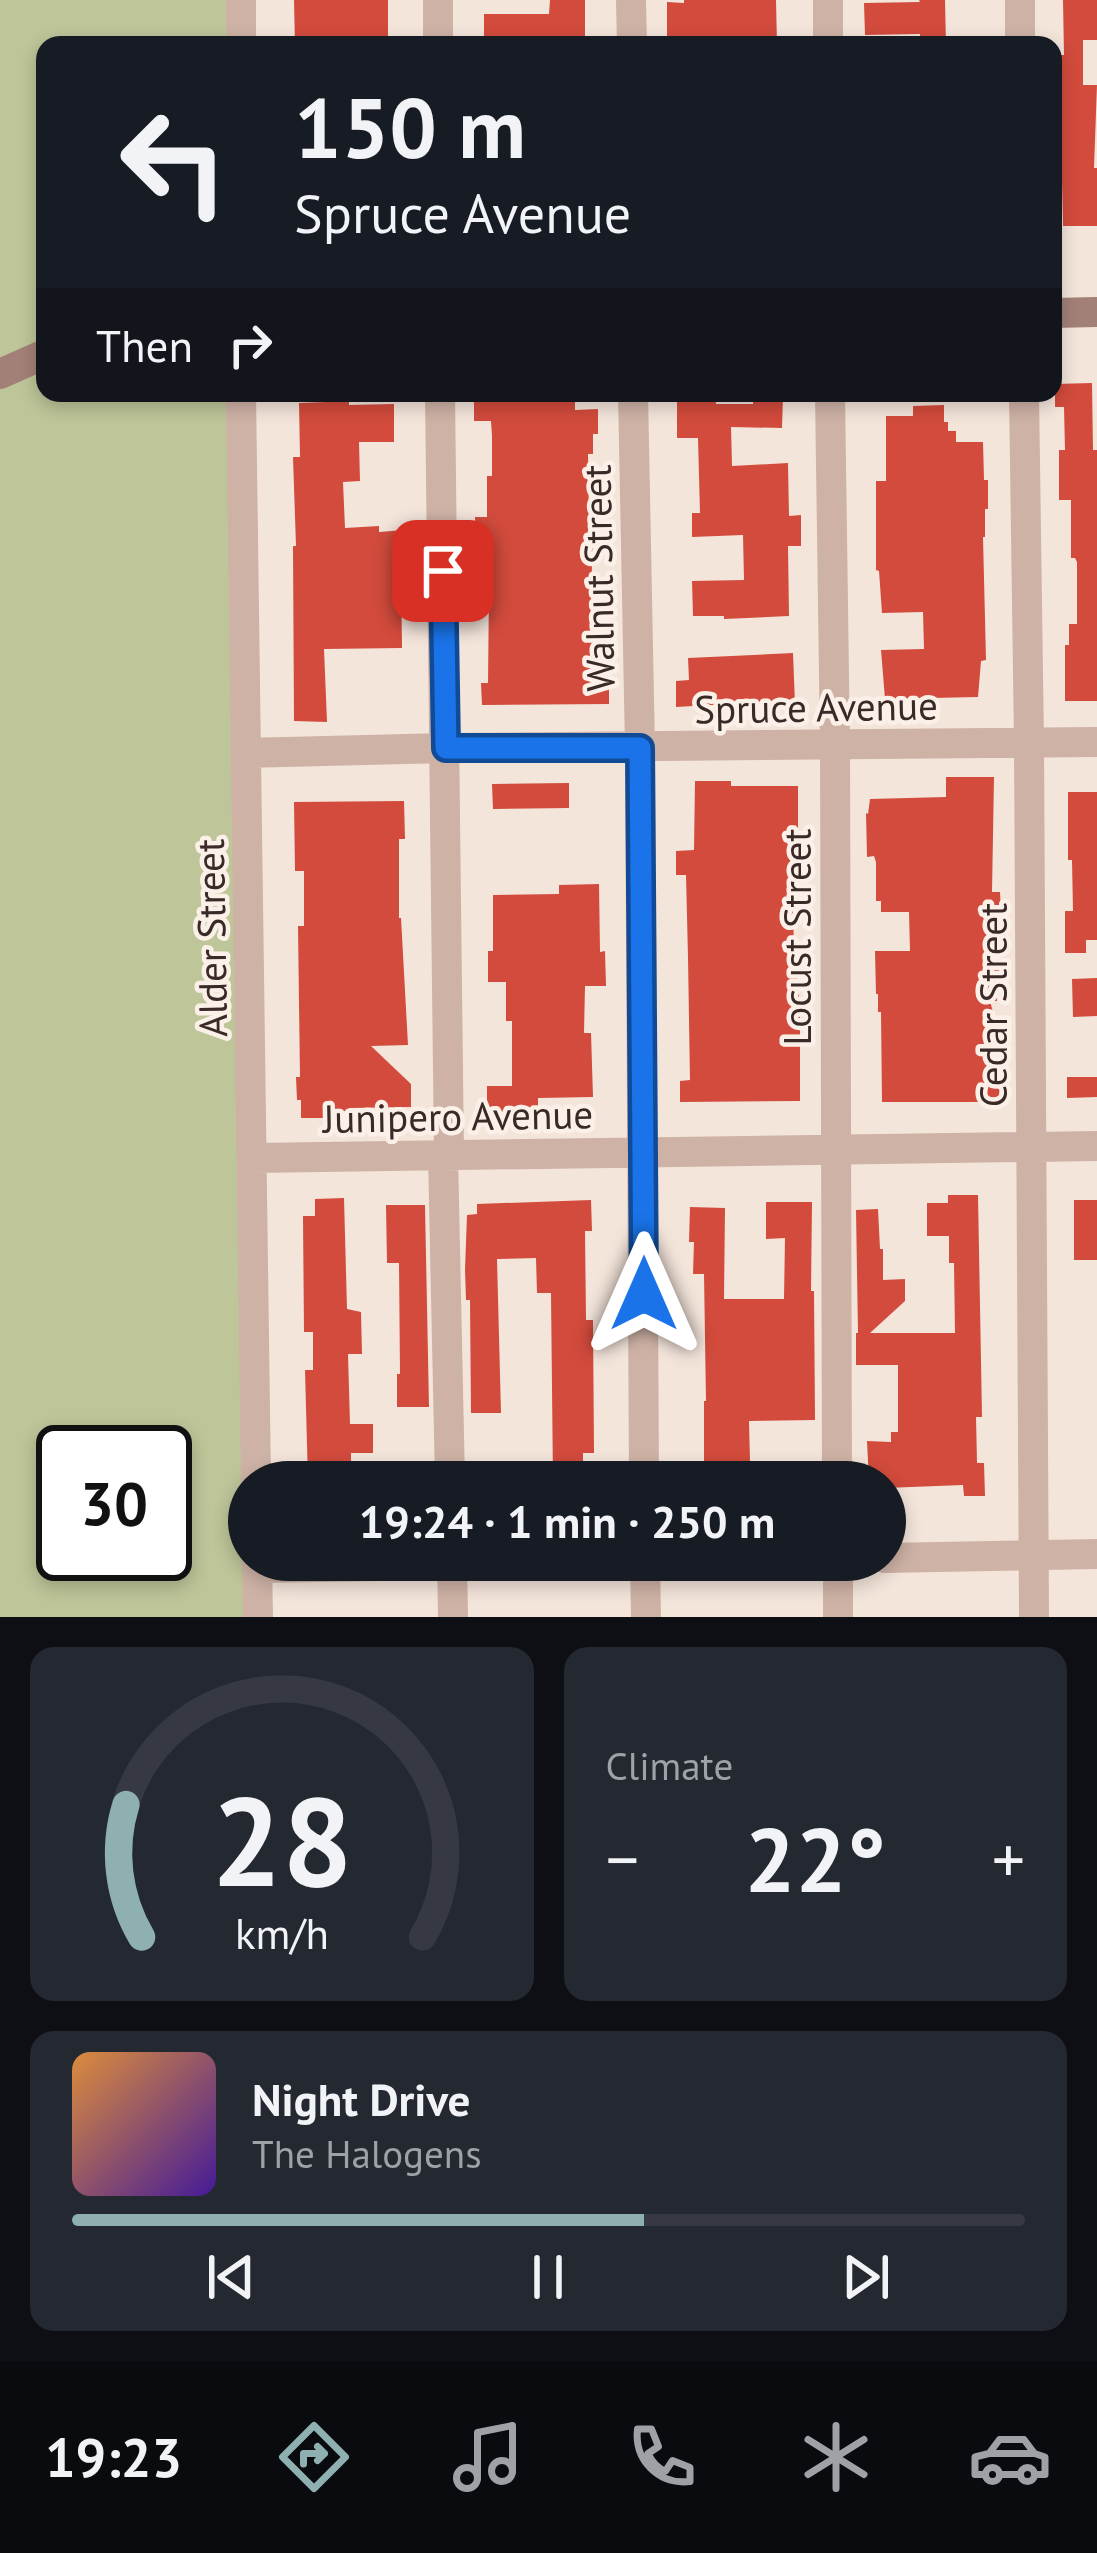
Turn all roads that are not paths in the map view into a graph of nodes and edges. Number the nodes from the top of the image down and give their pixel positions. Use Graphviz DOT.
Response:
graph roads {
  1 [pos="242,0"];
  2 [pos="438,0"];
  3 [pos="631,0"];
  4 [pos="828,0"];
  5 [pos="1020,0"];
  6 [pos="241,36"];
  7 [pos="438,36"];
  8 [pos="632,36"];
  9 [pos="828,36"];
  10 [pos="1020,36"];
  11 [pos="1062,313"];
  12 [pos="1097,313"];
  13 [pos="36,358"];
  14 [pos="0,374"];
  15 [pos="241,402"];
  16 [pos="440,402"];
  17 [pos="633,402"];
  18 [pos="830,402"];
  19 [pos="1024,402"];
  20 [pos="1097,742"];
  21 [pos="1029,743"];
  22 [pos="835,746"];
  23 [pos="446,748"];
  24 [pos="640,748"];
  25 [pos="247,753"];
  26 [pos="1031,1146"];
  27 [pos="1097,1146"];
  28 [pos="834,1150"];
  29 [pos="643,1152"];
  30 [pos="446,1154"];
  31 [pos="253,1158"];
  32 [pos="256,1461"];
  33 [pos="450,1461"];
  34 [pos="644,1461"];
  35 [pos="837,1461"];
  36 [pos="1033,1555"];
  37 [pos="1097,1555"];
  38 [pos="906,1558"];
  39 [pos="257,1581"];
  40 [pos="452,1581"];
  41 [pos="645,1581"];
  42 [pos="838,1581"];
  43 [pos="258,1617"];
  44 [pos="452,1617"];
  45 [pos="646,1617"];
  46 [pos="838,1617"];
  47 [pos="1034,1617"];
  1 -- 6 [label="street"];
  2 -- 7 [label="street"];
  3 -- 8 [label="street"];
  4 -- 9 [label="street"];
  5 -- 10 [label="street"];
  11 -- 12 [label="main road"];
  13 -- 14 [label="main road"];
  15 -- 25 [label="street, Alder Street"];
  16 -- 23 [label="street"];
  17 -- 24 [label="street, Walnut Street"];
  18 -- 22 [label="street, Locust Street"];
  19 -- 21 [label="street, Cedar Street"];
  20 -- 21 [label="street, Spruce Avenue"];
  21 -- 22 [label="street, Spruce Avenue"];
  21 -- 26 [label="street, Cedar Street"];
  22 -- 24 [label="street, Spruce Avenue"];
  22 -- 28 [label="street, Locust Street"];
  23 -- 24 [label="street, Spruce Avenue"];
  23 -- 25 [label="street, Spruce Avenue"];
  23 -- 30 [label="street"];
  24 -- 29 [label="street, Walnut Street"];
  25 -- 31 [label="street, Alder Street"];
  26 -- 27 [label="street, Junipero Avenue"];
  26 -- 28 [label="street, Junipero Avenue"];
  26 -- 36 [label="street, Cedar Street"];
  28 -- 29 [label="street, Junipero Avenue"];
  28 -- 35 [label="street, Locust Street"];
  29 -- 30 [label="street, Junipero Avenue"];
  29 -- 34 [label="street, Walnut Street"];
  30 -- 31 [label="street, Junipero Avenue"];
  30 -- 33 [label="street"];
  31 -- 32 [label="street, Alder Street"];
  36 -- 37 [label="street"];
  36 -- 38 [label="street"];
  36 -- 47 [label="street, Cedar Street"];
  39 -- 43 [label="street"];
  40 -- 44 [label="street"];
  41 -- 45 [label="street"];
  42 -- 46 [label="street"];
}
